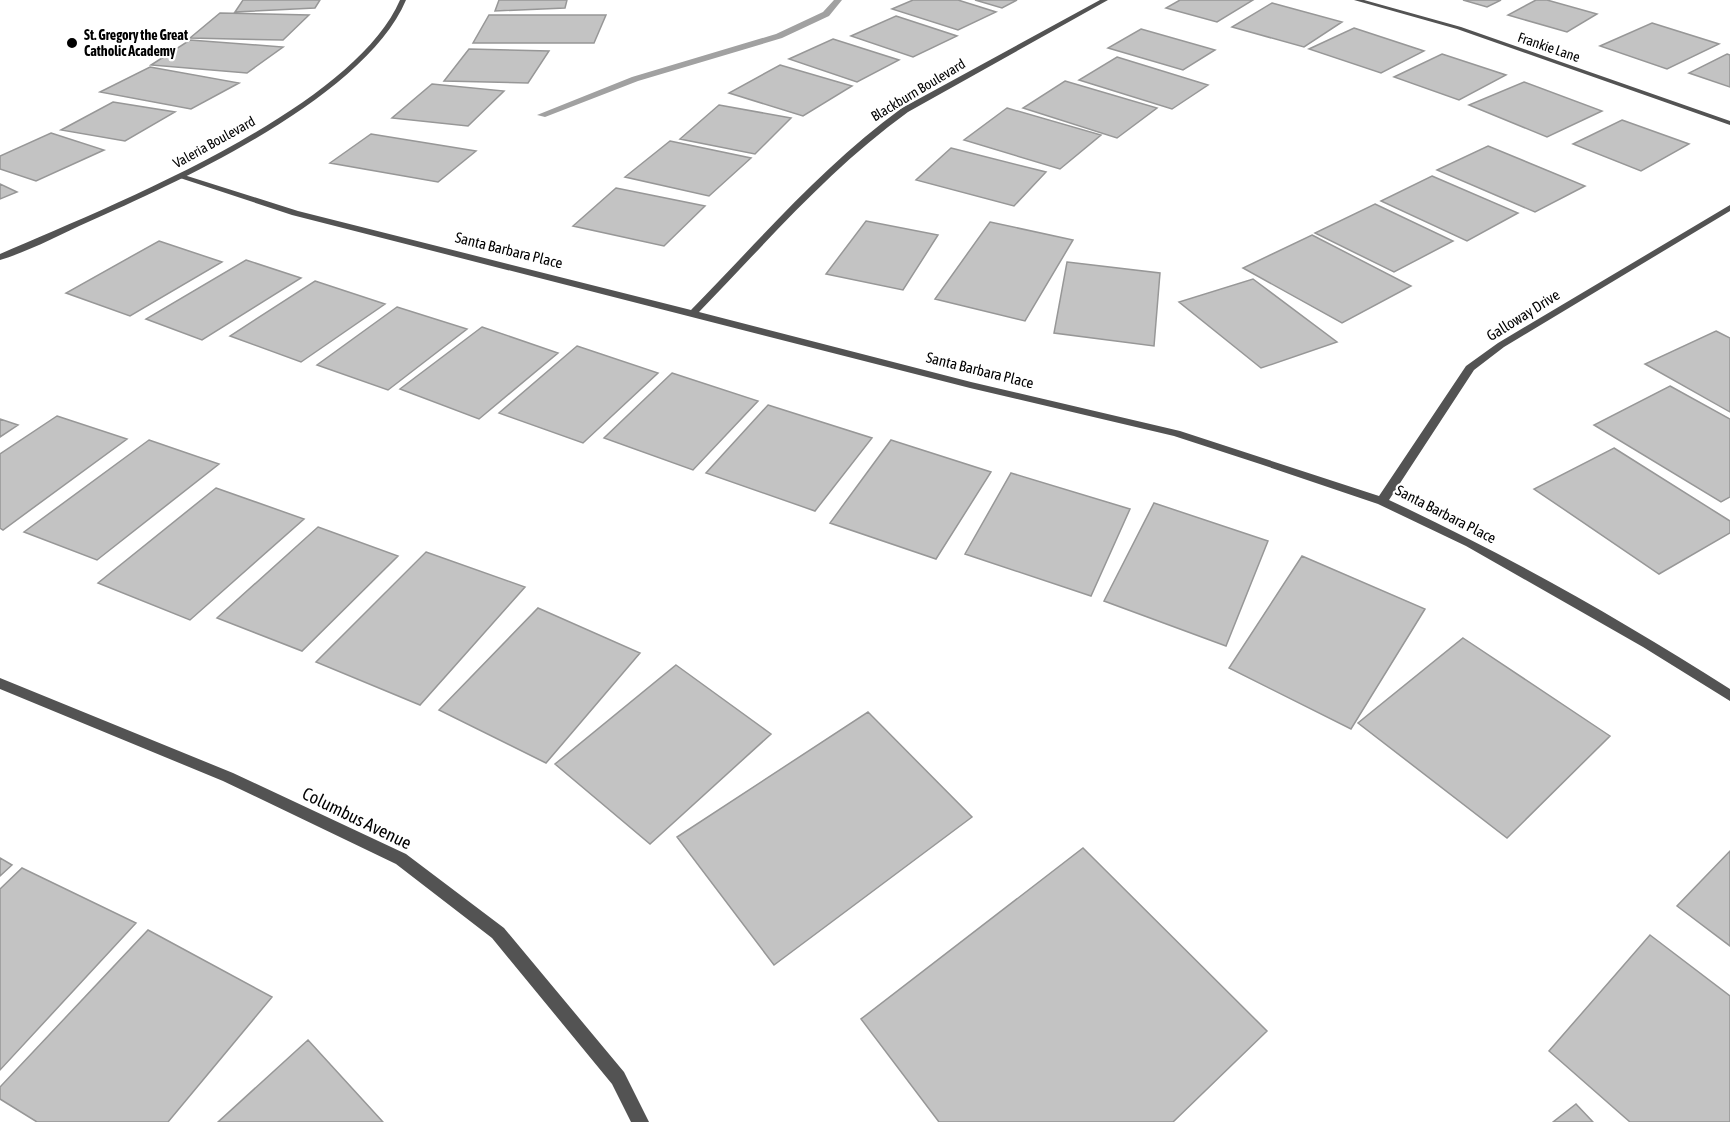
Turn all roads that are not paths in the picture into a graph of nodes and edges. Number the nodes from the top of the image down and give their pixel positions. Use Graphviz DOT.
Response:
graph roads {
  1 [pos="403,0"];
  2 [pos="1106,0"];
  3 [pos="1357,0"];
  4 [pos="1730,123"];
  5 [pos="181,177"];
  6 [pos="1730,207"];
  7 [pos="0,257"];
  8 [pos="693,313"];
  9 [pos="1383,501"];
  10 [pos="0,683"];
  11 [pos="1730,696"];
  12 [pos="640,1122"];
  1 -- 5 [label="street, Valeria Boulevard"];
  2 -- 8 [label="street, Blackburn Boulevard"];
  3 -- 4 [label="street, Frankie Lane"];
  5 -- 7 [label="street, Valeria Boulevard"];
  5 -- 8 [label="street, Santa Barbara Place"];
  6 -- 9 [label="street, Galloway Drive"];
  8 -- 9 [label="street, Santa Barbara Place"];
  9 -- 11 [label="street, Santa Barbara Place"];
  10 -- 12 [label="street, Columbus Avenue"];
}
